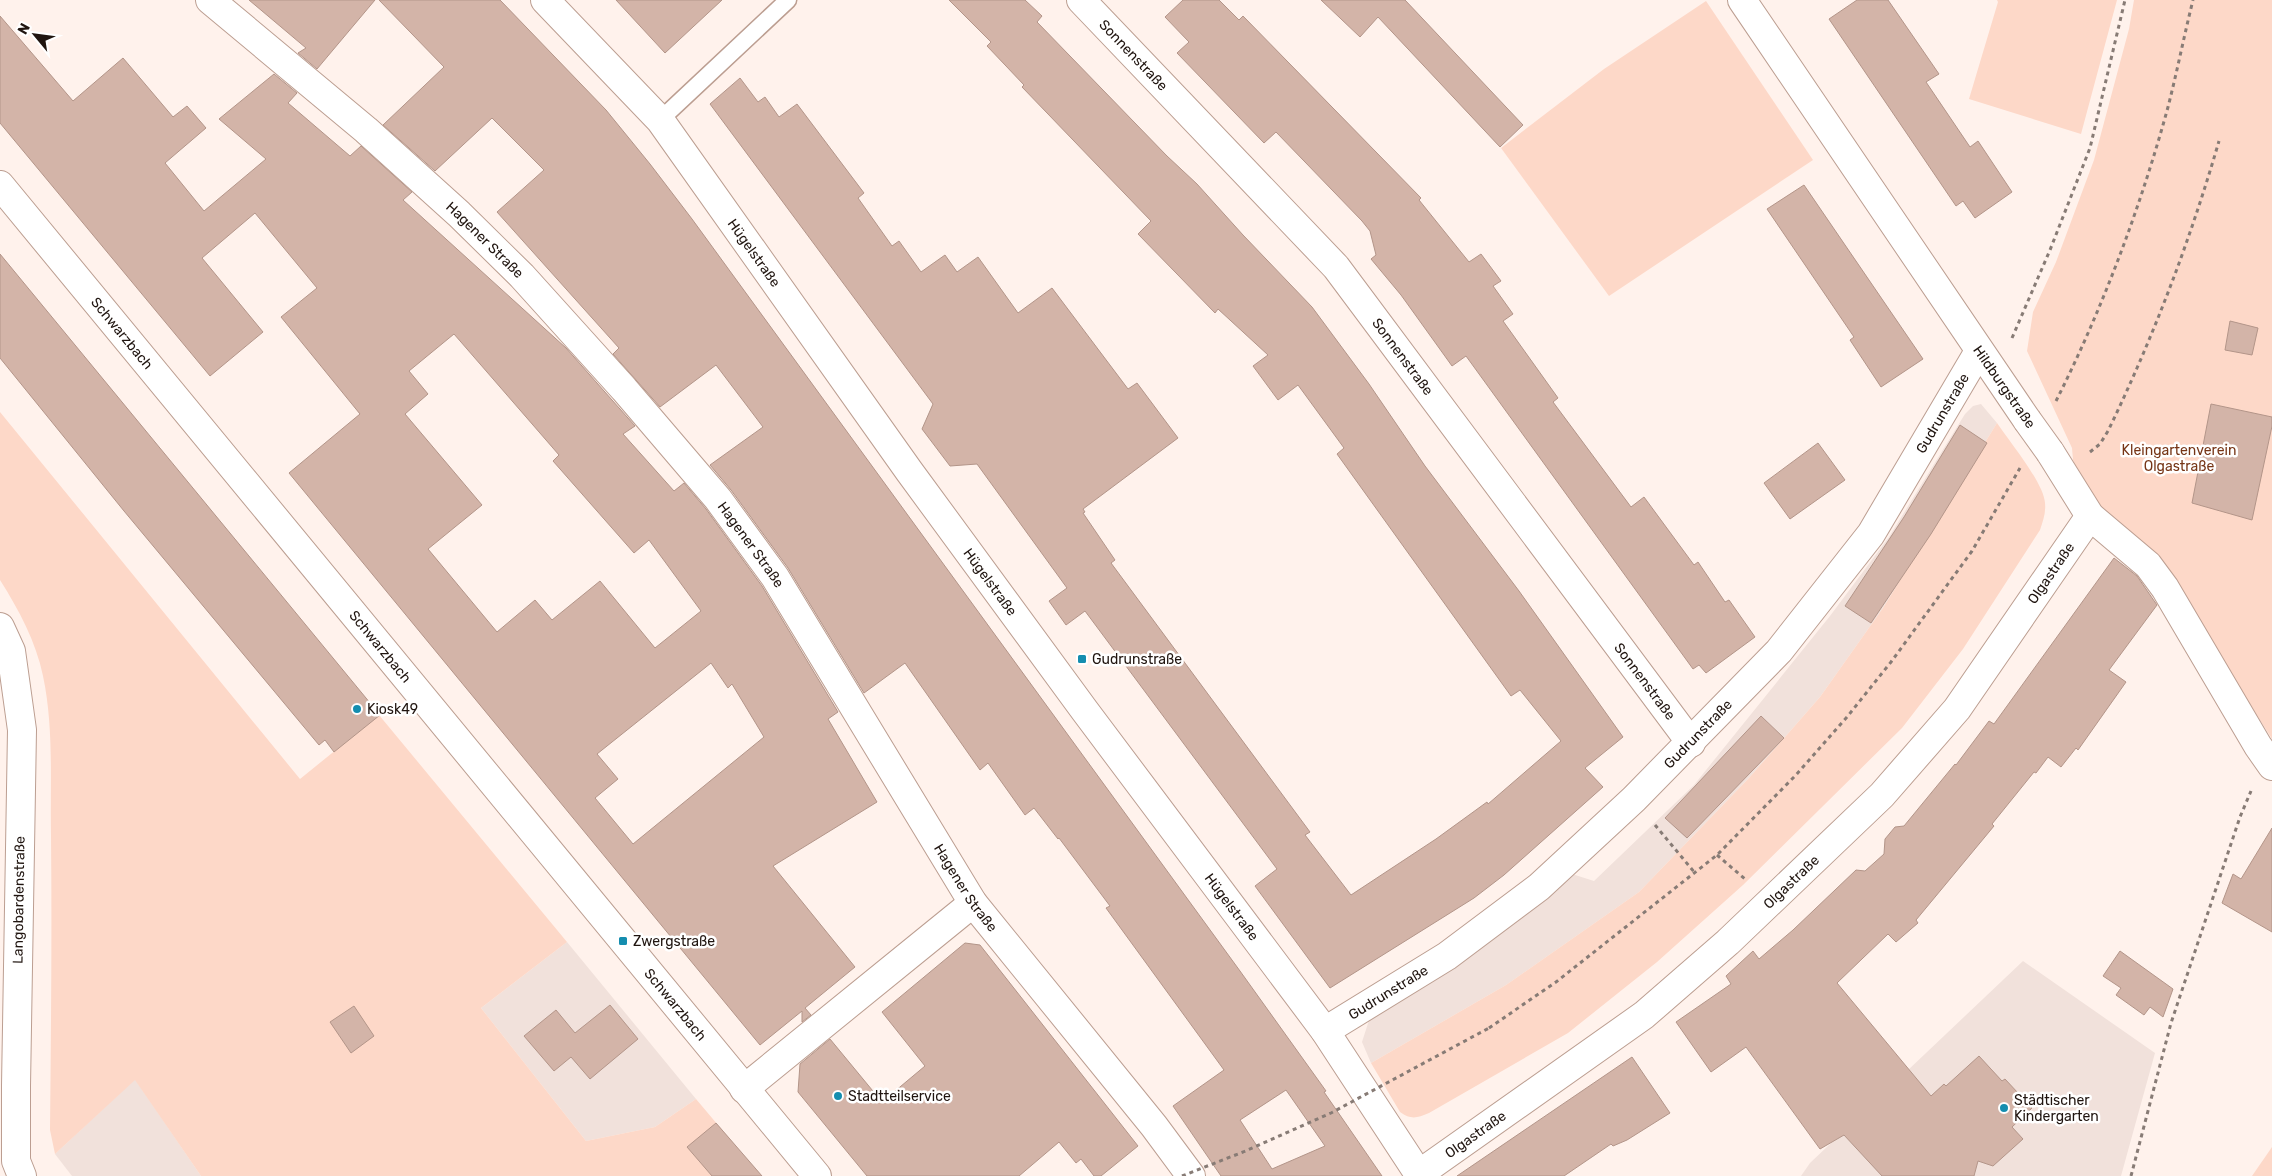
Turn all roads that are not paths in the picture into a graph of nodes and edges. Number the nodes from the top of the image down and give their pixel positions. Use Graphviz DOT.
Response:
graph roads {
  1 [pos="210,0"];
  2 [pos="545,0"];
  3 [pos="788,0"];
  4 [pos="1081,0"];
  5 [pos="1742,0"];
  6 [pos="660,120"];
  7 [pos="0,186"];
  8 [pos="1979,350"];
  9 [pos="2090,516"];
  10 [pos="0,627"];
  11 [pos="11,729"];
  12 [pos="1691,743"];
  13 [pos="2269,762"];
  14 [pos="974,902"];
  15 [pos="1325,1031"];
  16 [pos="744,1089"];
  17 [pos="1420,1175"];
  18 [pos="22,1176"];
  19 [pos="817,1176"];
  20 [pos="1191,1176"];
  1 -- 14 [label="street, Hagener Straße"];
  2 -- 6 [label="street, Hügelstraße"];
  3 -- 6 [label="lane"];
  4 -- 12 [label="street, Sonnenstraße"];
  5 -- 8 [label="street, Hildburgstraße"];
  6 -- 15 [label="street, Hügelstraße"];
  7 -- 16 [label="street, Schwarzbach"];
  8 -- 9 [label="street, Hildburgstraße, bridge"];
  8 -- 12 [label="street, Gudrunstraße"];
  9 -- 13 [label="street, Hildburgstraße"];
  9 -- 17 [label="street, Olgastraße"];
  10 -- 11 [label="street, Langobardenstraße"];
  11 -- 18 [label="street, Langobardenstraße"];
  12 -- 15 [label="street, Gudrunstraße"];
  14 -- 16 [label="street"];
  14 -- 20 [label="street, Hagener Straße"];
  15 -- 17 [label="street, Hügelstraße"];
  16 -- 19 [label="street, Schwarzbach"];
}
